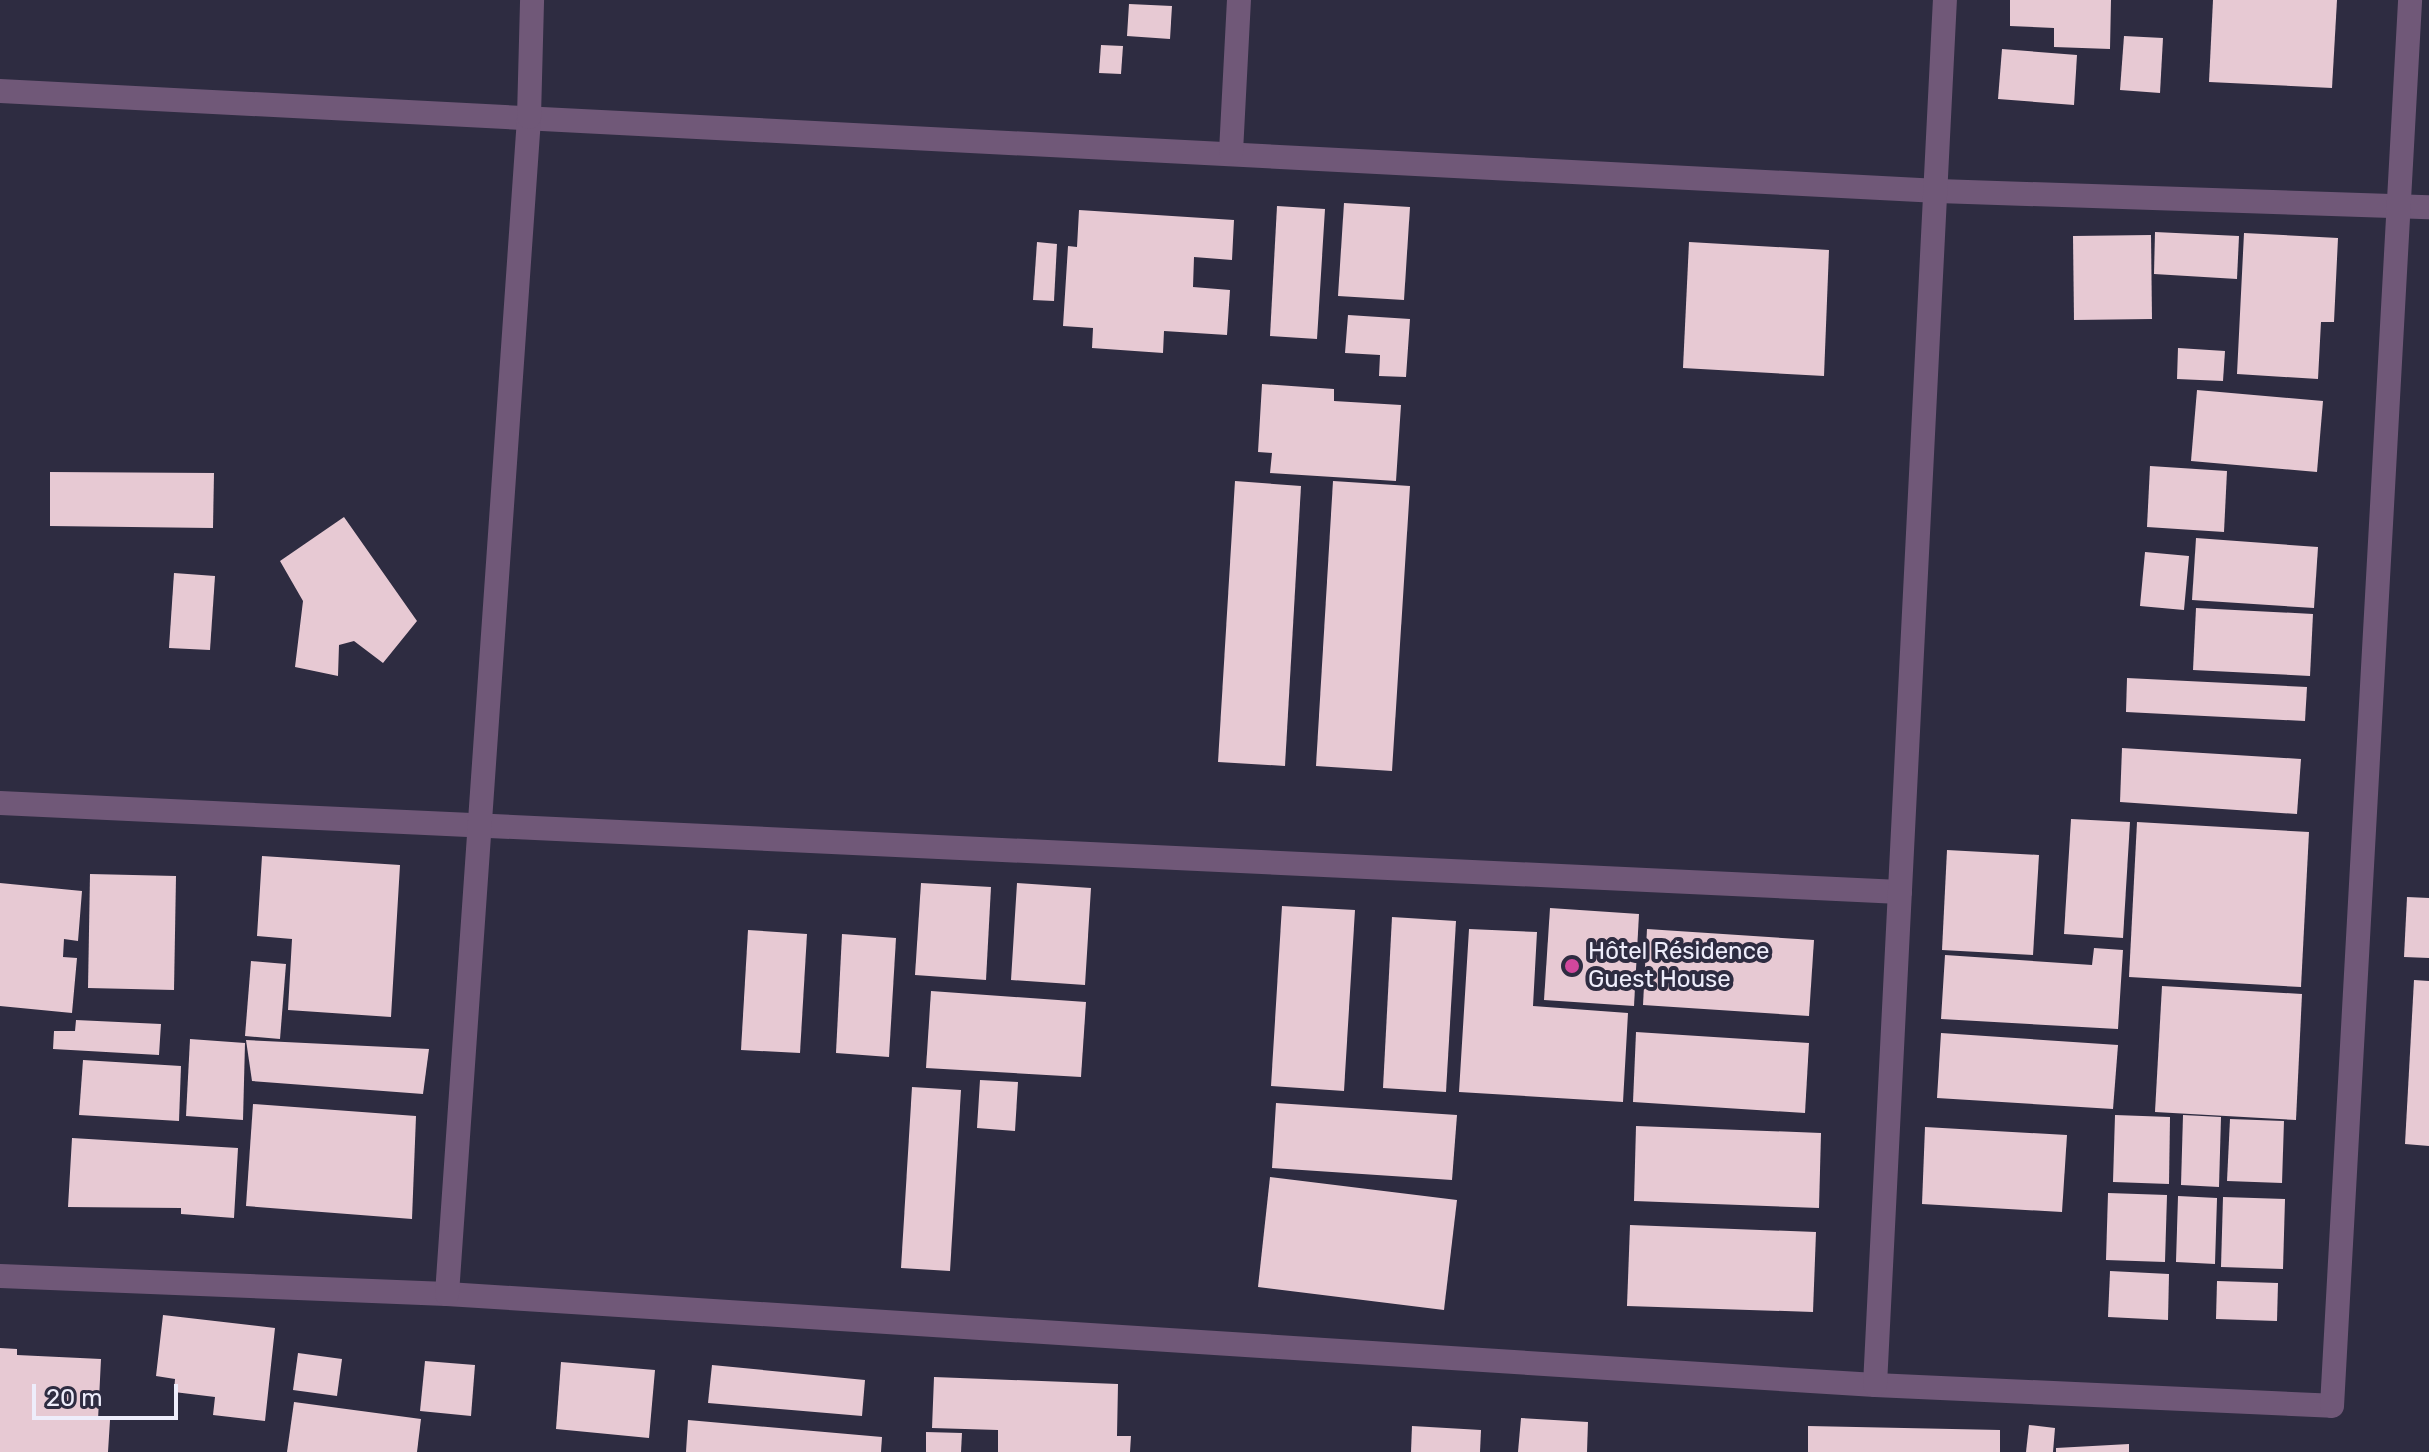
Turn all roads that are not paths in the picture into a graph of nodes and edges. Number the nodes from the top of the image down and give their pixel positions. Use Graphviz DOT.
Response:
graph roads {
  1 [pos="532,0"];
  2 [pos="1239,0"];
  3 [pos="1945,0"];
  4 [pos="2410,0"];
  5 [pos="0,91"];
  6 [pos="529,117"];
  7 [pos="1231,152"];
  8 [pos="1938,191"];
  9 [pos="2402,206"];
  10 [pos="2429,207"];
  11 [pos="0,803"];
  12 [pos="477,825"];
  13 [pos="1900,892"];
  14 [pos="0,1276"];
  15 [pos="447,1294"];
  16 [pos="1875,1385"];
  1 -- 6 [label="street"];
  2 -- 7 [label="street"];
  3 -- 8 [label="street"];
  4 -- 9 [label="street"];
  5 -- 6 [label="street"];
  6 -- 7 [label="street"];
  6 -- 12 [label="street"];
  7 -- 8 [label="street"];
  8 -- 9 [label="street"];
  8 -- 13 [label="street"];
  9 -- 10 [label="street"];
  9 -- 16 [label="street"];
  11 -- 12 [label="street"];
  12 -- 13 [label="street"];
  12 -- 15 [label="street"];
  13 -- 16 [label="street"];
  14 -- 15 [label="street"];
  15 -- 16 [label="street"];
}
